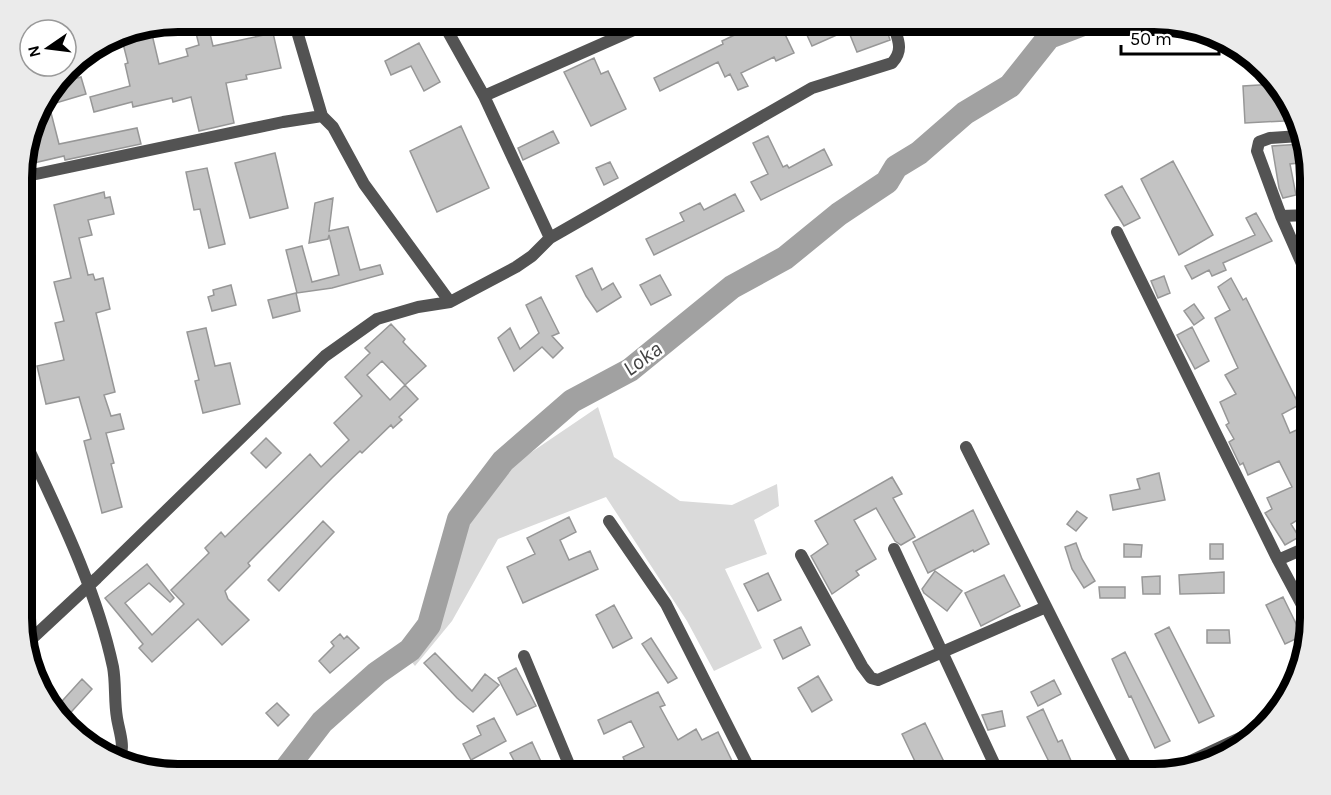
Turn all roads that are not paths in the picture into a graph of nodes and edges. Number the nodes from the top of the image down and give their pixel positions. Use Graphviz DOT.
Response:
graph roads {
  1 [pos="297,32"];
  2 [pos="448,32"];
  3 [pos="629,32"];
  4 [pos="895,32"];
  5 [pos="484,96"];
  6 [pos="322,116"];
  7 [pos="1294,136"];
  8 [pos="32,175"];
  9 [pos="1299,215"];
  10 [pos="1281,216"];
  11 [pos="1118,232"];
  12 [pos="550,238"];
  13 [pos="1299,257"];
  14 [pos="450,302"];
  15 [pos="966,447"];
  16 [pos="32,457"];
  17 [pos="609,521"];
  18 [pos="894,549"];
  19 [pos="1299,551"];
  20 [pos="801,555"];
  21 [pos="1278,560"];
  22 [pos="88,585"];
  23 [pos="1299,599"];
  24 [pos="1046,607"];
  25 [pos="33,637"];
  26 [pos="942,653"];
  27 [pos="524,657"];
  28 [pos="121,752"];
  29 [pos="747,763"];
  30 [pos="994,763"];
  31 [pos="1124,763"];
  32 [pos="567,764"];
  1 -- 6 [label="street"];
  2 -- 5 [label="street"];
  3 -- 5 [label="street"];
  4 -- 12 [label="street"];
  5 -- 12 [label="street"];
  6 -- 8 [label="street"];
  6 -- 14 [label="street"];
  7 -- 10 [label="street"];
  9 -- 10 [label="street"];
  10 -- 13 [label="street"];
  11 -- 21 [label="street"];
  12 -- 14 [label="street"];
  14 -- 22 [label="street"];
  15 -- 24 [label="street"];
  16 -- 22 [label="street"];
  17 -- 29 [label="street"];
  18 -- 26 [label="street"];
  19 -- 21 [label="street"];
  20 -- 26 [label="street"];
  21 -- 23 [label="street"];
  22 -- 25 [label="street"];
  22 -- 28 [label="street"];
  24 -- 26 [label="street"];
  24 -- 31 [label="street"];
  26 -- 30 [label="street"];
  27 -- 32 [label="street"];
}
